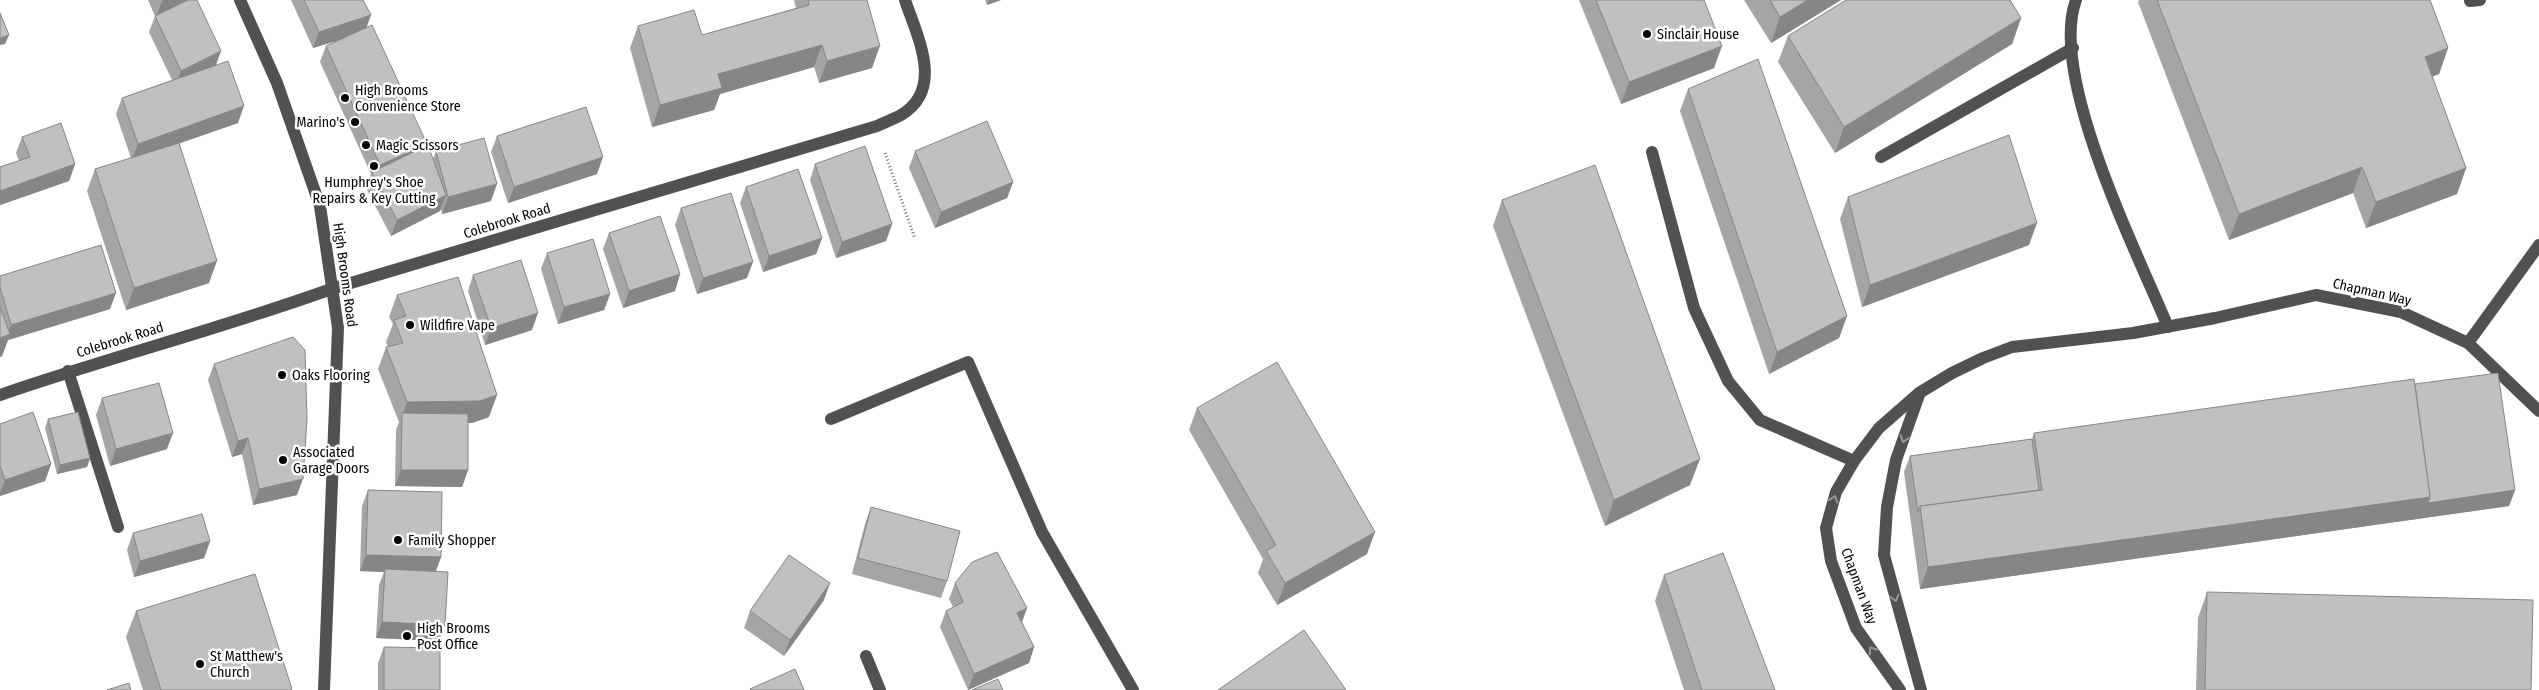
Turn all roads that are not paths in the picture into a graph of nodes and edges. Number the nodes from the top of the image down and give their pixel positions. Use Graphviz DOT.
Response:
graph roads {
  1 [pos="240,0"];
  2 [pos="905,0"];
  3 [pos="2076,0"];
  4 [pos="2072,48"];
  5 [pos="1652,152"];
  6 [pos="1881,157"];
  7 [pos="2539,245"];
  8 [pos="334,288"];
  9 [pos="2168,327"];
  10 [pos="2468,343"];
  11 [pos="68,371"];
  12 [pos="1920,393"];
  13 [pos="0,395"];
  14 [pos="2539,411"];
  15 [pos="831,419"];
  16 [pos="1854,461"];
  17 [pos="118,527"];
  18 [pos="866,656"];
  19 [pos="324,690"];
  20 [pos="880,690"];
  21 [pos="1133,690"];
  22 [pos="1900,690"];
  23 [pos="1920,690"];
  1 -- 8 [label="street, High Brooms Road"];
  2 -- 8 [label="street, Colebrook Road"];
  3 -- 4 [label="street"];
  4 -- 6 [label="street"];
  4 -- 9 [label="street"];
  5 -- 16 [label="street"];
  7 -- 10 [label="street"];
  8 -- 11 [label="street, Colebrook Road"];
  8 -- 19 [label="street, High Brooms Road"];
  9 -- 10 [label="street, Chapman Way"];
  9 -- 12 [label="street, Chapman Way"];
  10 -- 14 [label="street, Chapman Way"];
  11 -- 13 [label="street, Colebrook Road"];
  11 -- 17 [label="street"];
  12 -- 16 [label="street, Chapman Way"];
  12 -- 23 [label="street, Chapman Way, one-way"];
  15 -- 21 [label="street"];
  22 -- 16 [label="street, Chapman Way, one-way"];
  18 -- 20 [label="street"];
}
